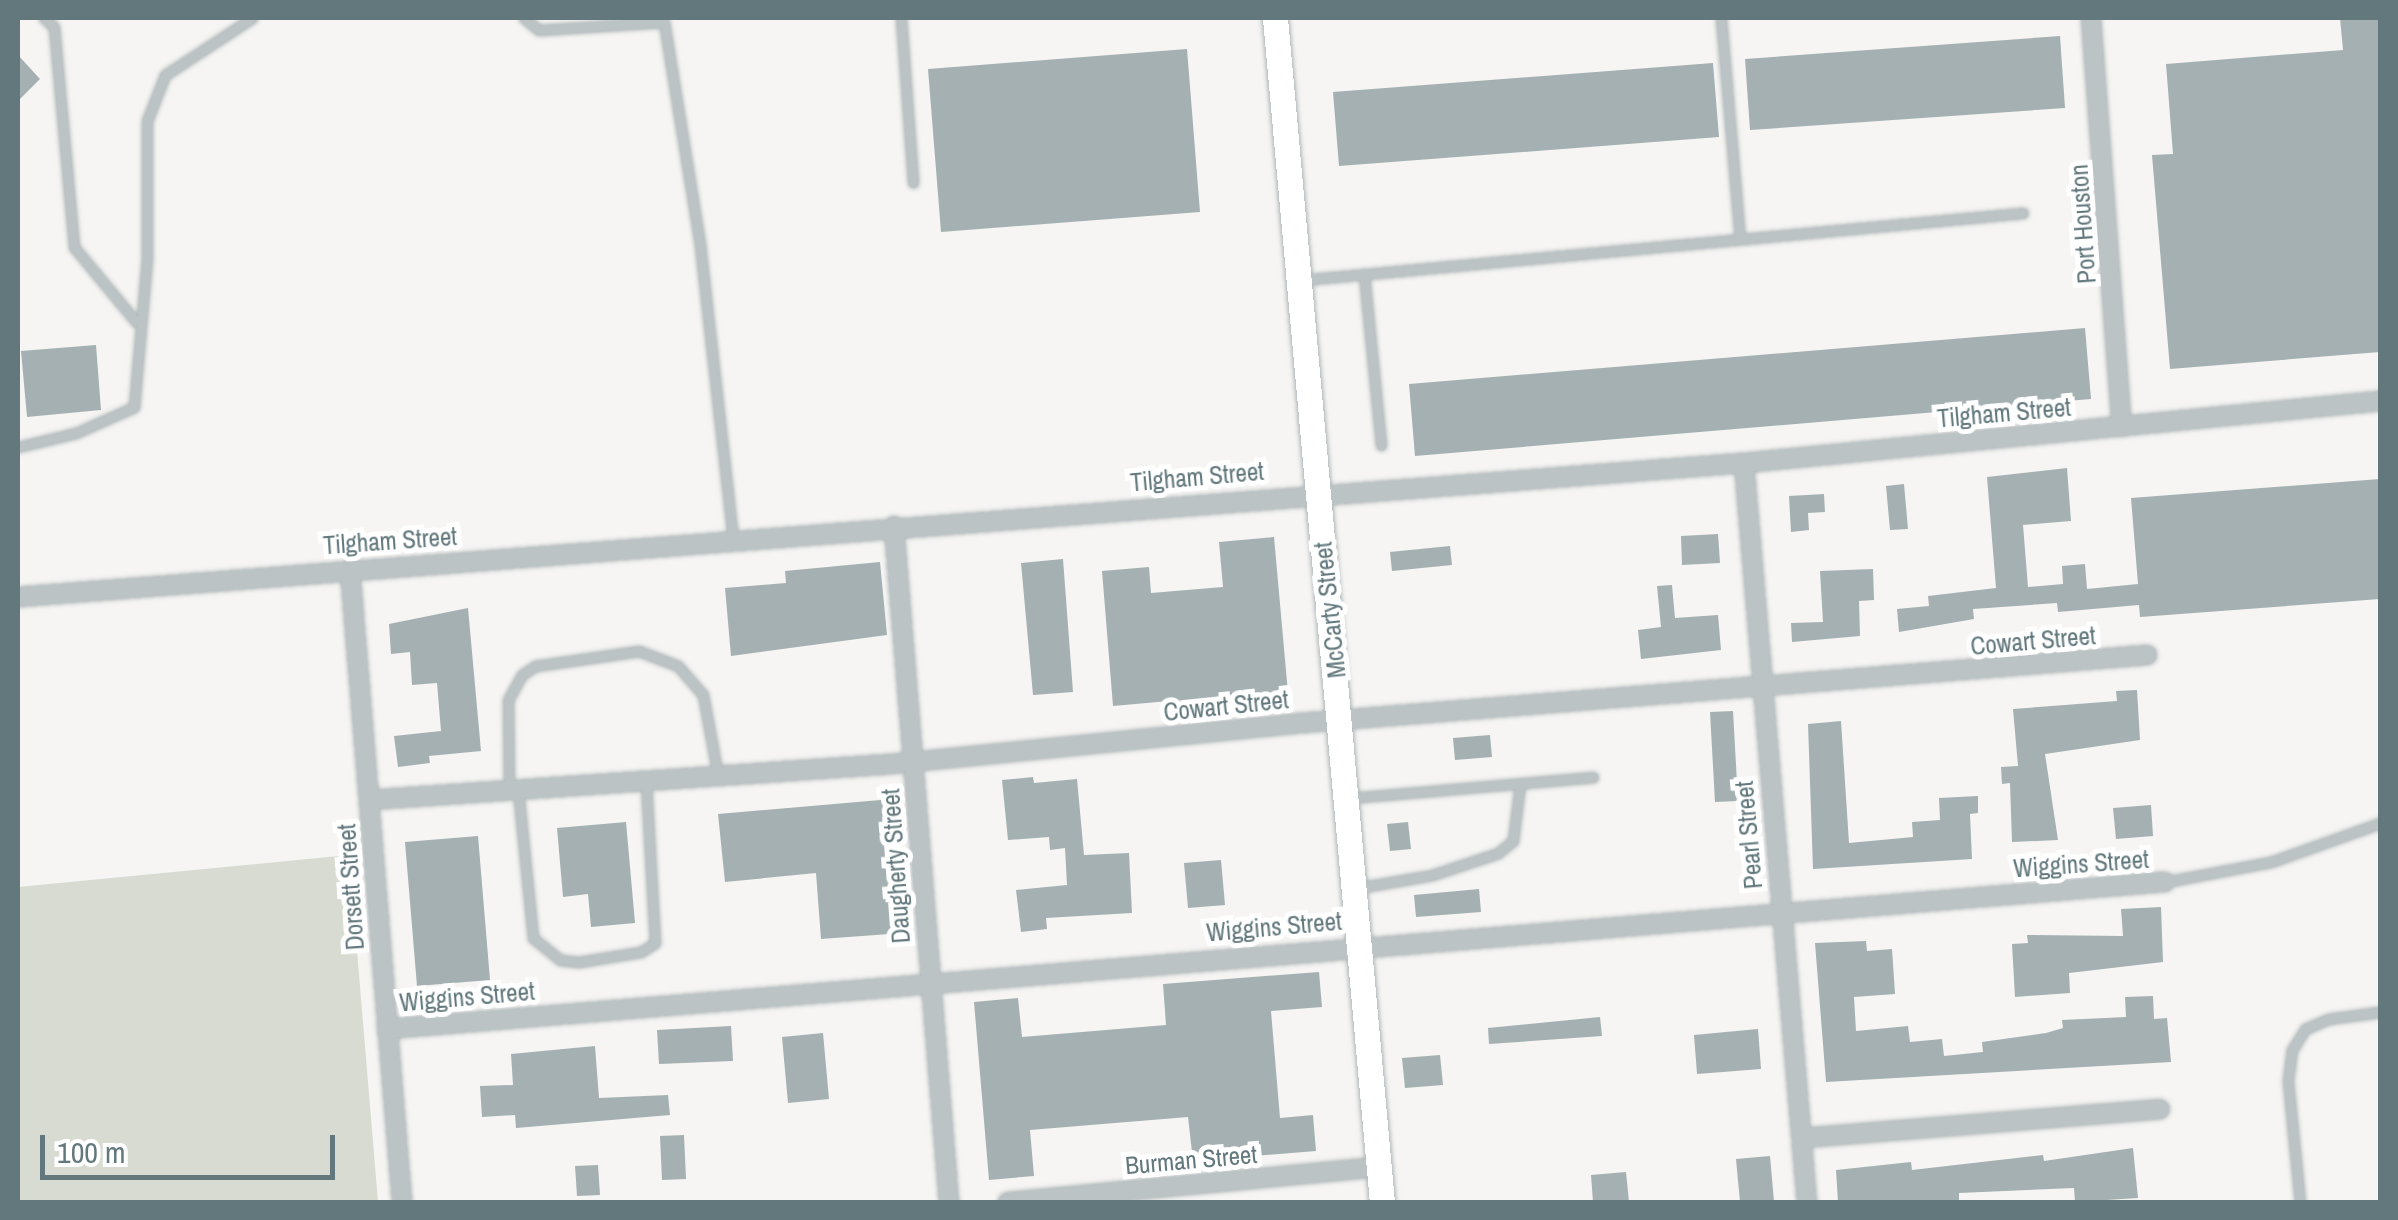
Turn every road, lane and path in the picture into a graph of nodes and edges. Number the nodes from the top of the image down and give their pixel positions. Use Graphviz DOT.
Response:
graph roads {
  1 [pos="44,18"];
  2 [pos="252,18"];
  3 [pos="524,18"];
  4 [pos="901,18"];
  5 [pos="1275,18"];
  6 [pos="1721,18"];
  7 [pos="2091,18"];
  8 [pos="913,184"];
  9 [pos="2023,213"];
  10 [pos="1740,240"];
  11 [pos="1364,274"];
  12 [pos="1299,280"];
  13 [pos="137,323"];
  14 [pos="2380,401"];
  15 [pos="2122,428"];
  16 [pos="1381,445"];
  17 [pos="18,447"];
  18 [pos="1744,463"];
  19 [pos="1318,492"];
  20 [pos="894,526"];
  21 [pos="734,540"];
  22 [pos="350,568"];
  23 [pos="18,598"];
  24 [pos="2147,655"];
  25 [pos="1760,691"];
  26 [pos="1341,721"];
  27 [pos="914,762"];
  28 [pos="718,776"];
  29 [pos="1593,777"];
  30 [pos="646,781"];
  31 [pos="1520,784"];
  32 [pos="513,790"];
  33 [pos="1347,798"];
  34 [pos="369,800"];
  35 [pos="2380,823"];
  36 [pos="2166,882"];
  37 [pos="1354,889"];
  38 [pos="1780,912"];
  39 [pos="1358,945"];
  40 [pos="930,983"];
  41 [pos="2380,1012"];
  42 [pos="386,1029"];
  43 [pos="2160,1109"];
  44 [pos="1802,1138"];
  45 [pos="1380,1167"];
  46 [pos="402,1202"];
  47 [pos="949,1202"];
  48 [pos="1008,1202"];
  49 [pos="1382,1202"];
  50 [pos="1806,1202"];
  51 [pos="2300,1202"];
  1 -- 13 [label="lane"];
  2 -- 13 [label="lane"];
  3 -- 21 [label="lane"];
  4 -- 8 [label="lane"];
  5 -- 12 [label="main road, McCarty Street"];
  6 -- 10 [label="lane"];
  7 -- 15 [label="street, Port Houston"];
  9 -- 10 [label="lane"];
  10 -- 11 [label="lane"];
  11 -- 12 [label="lane"];
  11 -- 16 [label="lane"];
  12 -- 19 [label="main road, McCarty Street"];
  13 -- 17 [label="lane"];
  14 -- 15 [label="street, Tilgham Street"];
  15 -- 18 [label="street, Tilgham Street"];
  18 -- 19 [label="street, Tilgham Street"];
  18 -- 25 [label="street, Pearl Street"];
  19 -- 20 [label="street, Tilgham Street"];
  19 -- 26 [label="main road, McCarty Street"];
  20 -- 21 [label="street, Tilgham Street"];
  20 -- 27 [label="street, Daugherty Street"];
  21 -- 22 [label="street, Tilgham Street"];
  22 -- 23 [label="street, Tilgham Street"];
  22 -- 34 [label="street, Dorsett Street"];
  24 -- 25 [label="street, Cowart Street"];
  25 -- 26 [label="street, Cowart Street"];
  25 -- 38 [label="street, Pearl Street"];
  26 -- 27 [label="street, Cowart Street"];
  26 -- 33 [label="main road, McCarty Street"];
  27 -- 28 [label="street, Cowart Street"];
  27 -- 40 [label="street, Daugherty Street"];
  28 -- 30 [label="street, Cowart Street"];
  28 -- 32 [label="lane"];
  29 -- 31 [label="lane"];
  30 -- 32 [label="street, Cowart Street"];
  30 -- 32 [label="lane"];
  31 -- 33 [label="lane"];
  31 -- 37 [label="lane"];
  32 -- 34 [label="street, Cowart Street"];
  33 -- 37 [label="main road, McCarty Street"];
  34 -- 42 [label="street, Dorsett Street"];
  35 -- 36 [label="lane"];
  36 -- 38 [label="street, Wiggins Street"];
  37 -- 39 [label="main road, McCarty Street"];
  38 -- 39 [label="street, Wiggins Street"];
  38 -- 44 [label="street, Pearl Street"];
  39 -- 40 [label="street, Wiggins Street"];
  39 -- 45 [label="main road, McCarty Street"];
  40 -- 42 [label="street, Wiggins Street"];
  40 -- 47 [label="street, Daugherty Street"];
  41 -- 51 [label="lane"];
  42 -- 46 [label="street, Dorsett Street"];
  43 -- 44 [label="street"];
  44 -- 50 [label="street, Pearl Street"];
  45 -- 48 [label="street, Burman Street"];
  45 -- 49 [label="main road, McCarty Street"];
}
